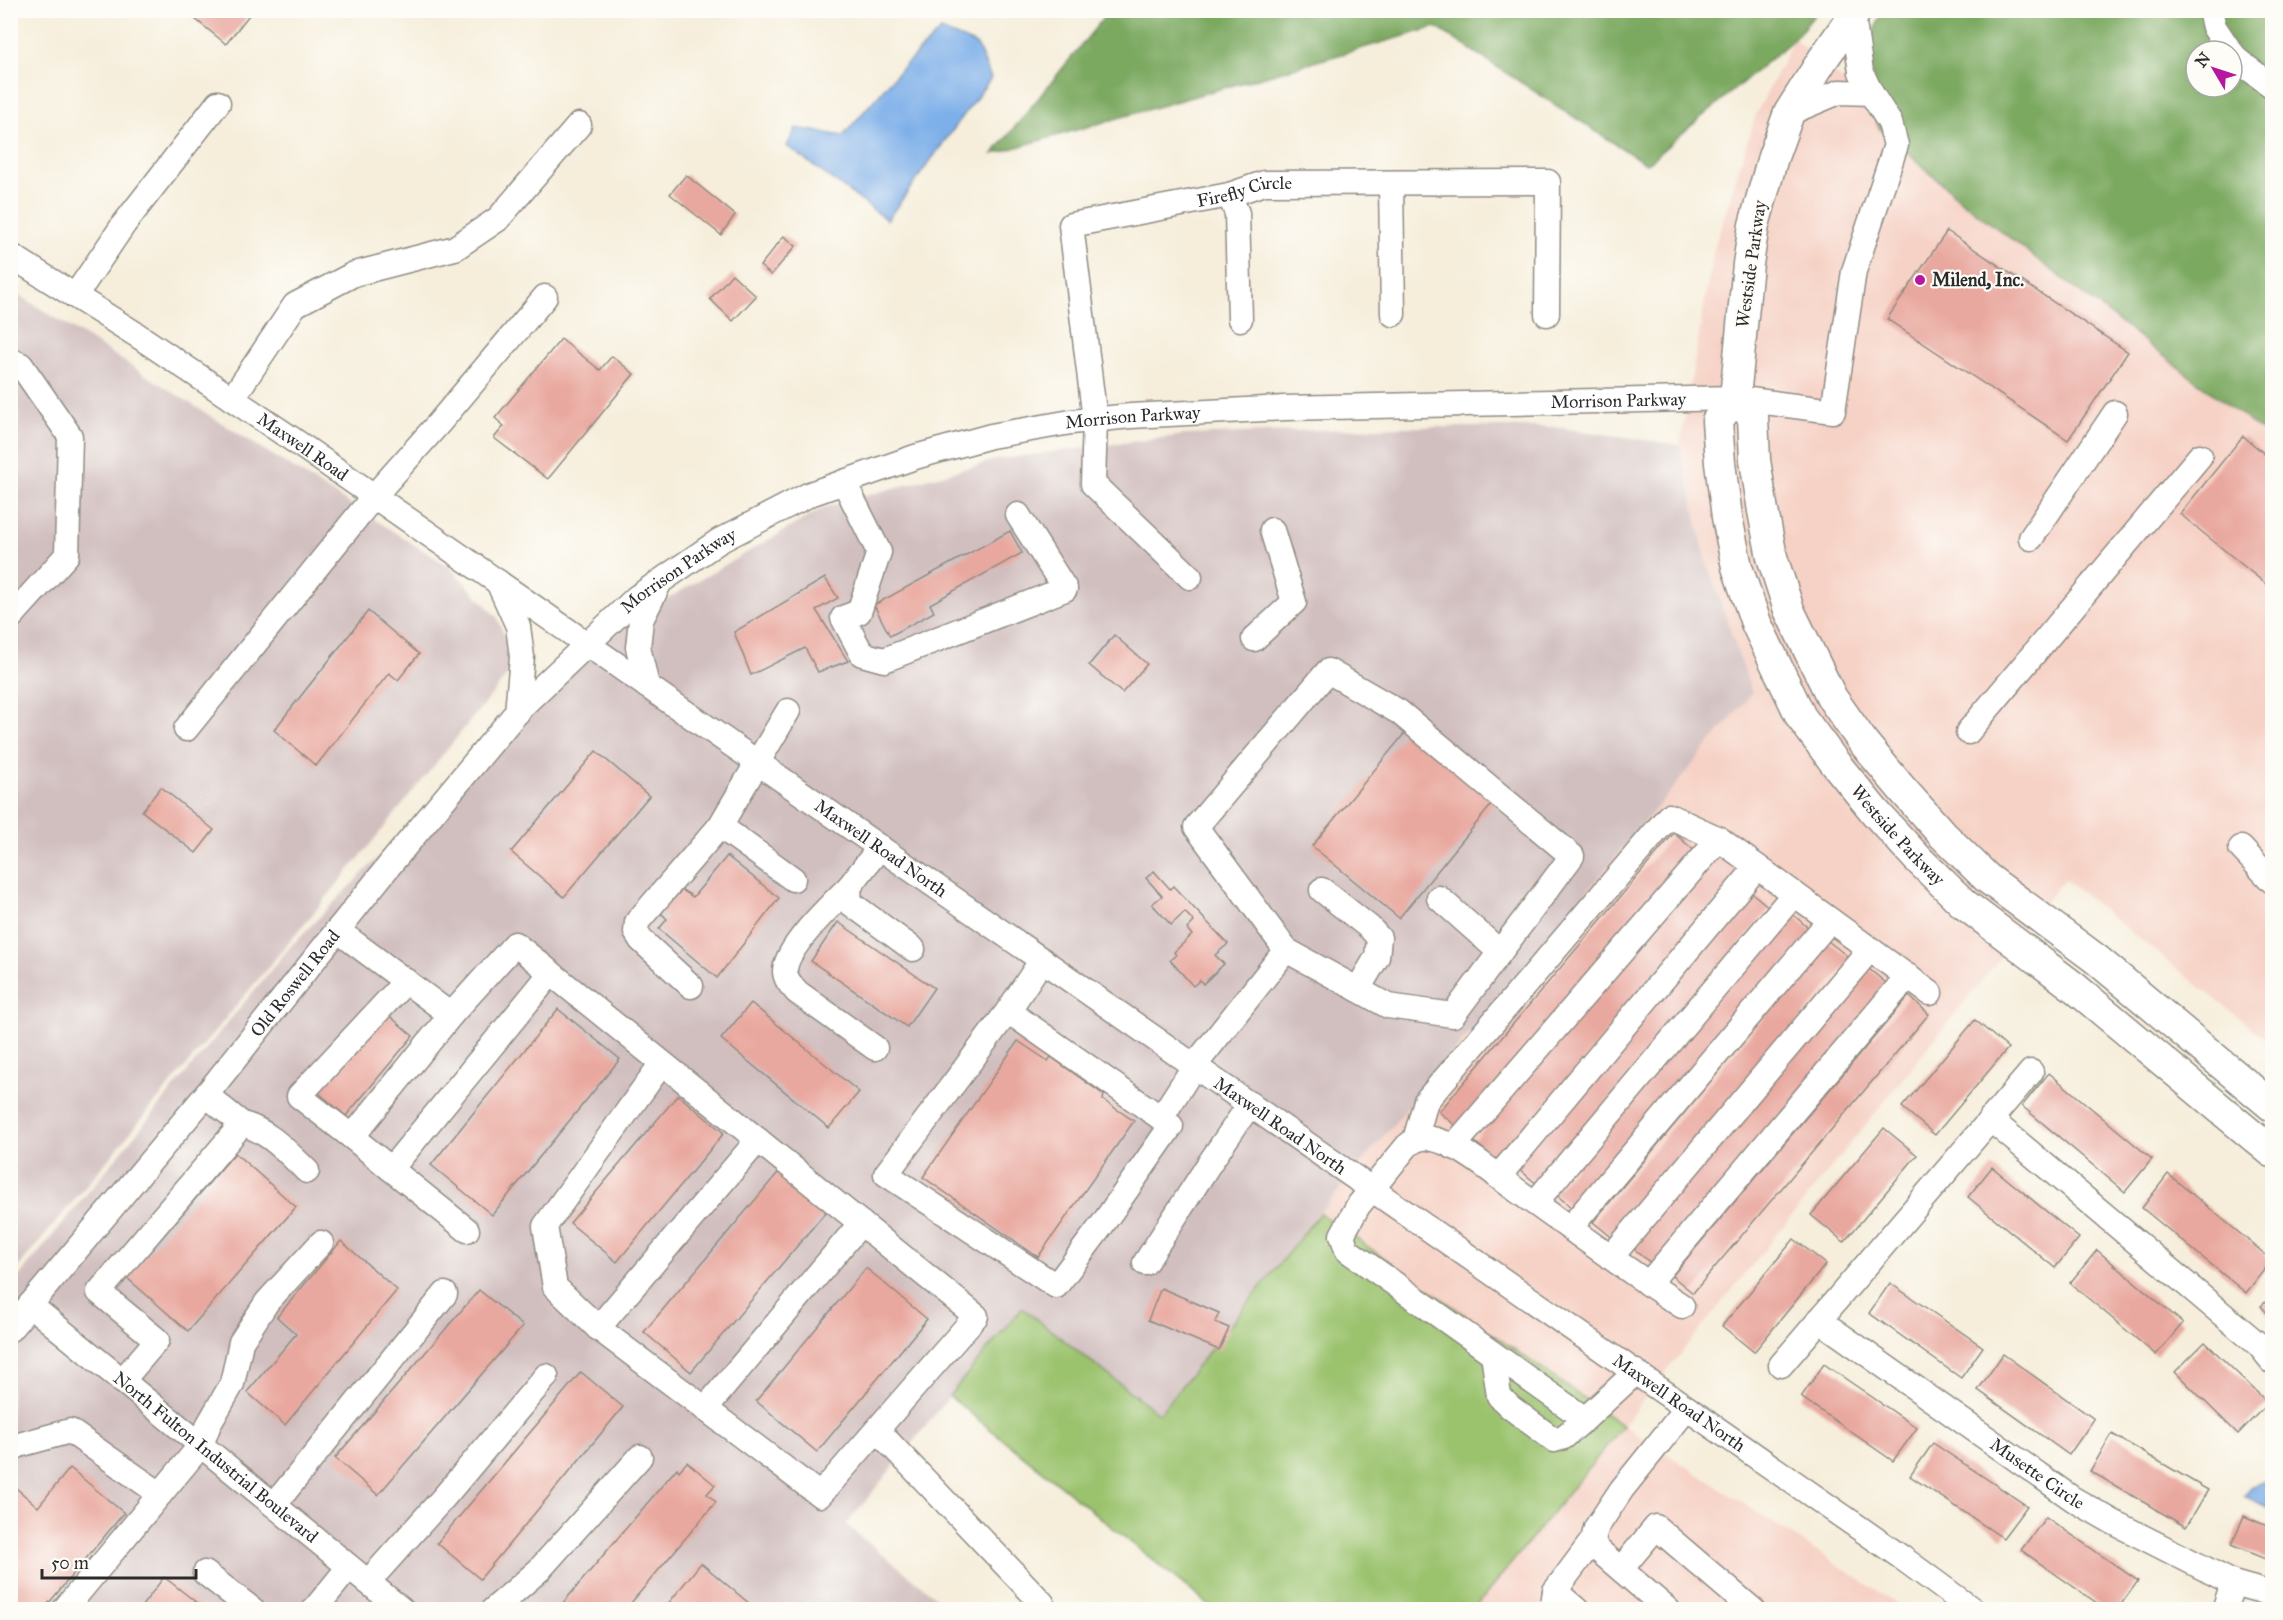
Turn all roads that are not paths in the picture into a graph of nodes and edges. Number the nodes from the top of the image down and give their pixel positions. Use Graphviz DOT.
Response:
graph roads {
  1 [pos="2210,10"];
  2 [pos="1855,13"];
  3 [pos="2222,39"];
  4 [pos="2244,65"];
  5 [pos="2272,86"];
  6 [pos="1871,93"];
  7 [pos="218,104"];
  8 [pos="1789,113"];
  9 [pos="579,125"];
  10 [pos="1391,183"];
  11 [pos="1229,195"];
  12 [pos="10,255"];
  13 [pos="75,296"];
  14 [pos="545,297"];
  15 [pos="1393,314"];
  16 [pos="1547,314"];
  17 [pos="1240,320"];
  18 [pos="10,360"];
  19 [pos="1736,398"];
  20 [pos="232,399"];
  21 [pos="2115,413"];
  22 [pos="1095,420"];
  23 [pos="2200,456"];
  24 [pos="844,482"];
  25 [pos="374,496"];
  26 [pos="1017,515"];
  27 [pos="1272,530"];
  28 [pos="2031,538"];
  29 [pos="1190,577"];
  30 [pos="661,581"];
  31 [pos="498,582"];
  32 [pos="10,618"];
  33 [pos="1254,639"];
  34 [pos="588,645"];
  35 [pos="647,686"];
  36 [pos="788,711"];
  37 [pos="517,713"];
  38 [pos="186,729"];
  39 [pos="1968,732"];
  40 [pos="758,762"];
  41 [pos="720,826"];
  42 [pos="1719,838"];
  43 [pos="880,847"];
  44 [pos="2241,848"];
  45 [pos="1757,867"];
  46 [pos="793,879"];
  47 [pos="2272,881"];
  48 [pos="849,887"];
  49 [pos="1322,890"];
  50 [pos="1794,894"];
  51 [pos="1439,898"];
  52 [pos="1830,920"];
  53 [pos="337,930"];
  54 [pos="913,949"];
  55 [pos="1870,949"];
  56 [pos="1286,950"];
  57 [pos="1500,952"];
  58 [pos="1042,960"];
  59 [pos="551,973"];
  60 [pos="1908,976"];
  61 [pos="406,981"];
  62 [pos="691,986"];
  63 [pos="1358,989"];
  64 [pos="1930,993"];
  65 [pos="1008,1011"];
  66 [pos="450,1014"];
  67 [pos="875,1048"];
  68 [pos="662,1062"];
  69 [pos="1195,1065"];
  70 [pos="2031,1072"];
  71 [pos="206,1095"];
  72 [pos="2270,1097"];
  73 [pos="1250,1104"];
  74 [pos="1161,1118"];
  75 [pos="1990,1119"];
  76 [pos="242,1124"];
  77 [pos="2241,1125"];
  78 [pos="352,1137"];
  79 [pos="758,1140"];
  80 [pos="1415,1140"];
  81 [pos="1453,1147"];
  82 [pos="2272,1152"];
  83 [pos="391,1169"];
  84 [pos="308,1170"];
  85 [pos="1498,1177"];
  86 [pos="1372,1188"];
  87 [pos="1535,1203"];
  88 [pos="861,1223"];
  89 [pos="1570,1228"];
  90 [pos="467,1230"];
  91 [pos="321,1243"];
  92 [pos="1611,1257"];
  93 [pos="1146,1263"];
  94 [pos="1648,1284"];
  95 [pos="445,1294"];
  96 [pos="30,1305"];
  97 [pos="1682,1306"];
  98 [pos="1820,1320"];
  99 [pos="598,1328"];
  100 [pos="10,1329"];
  101 [pos="1493,1354"];
  102 [pos="2272,1361"];
  103 [pos="1781,1365"];
  104 [pos="1636,1372"];
  105 [pos="546,1376"];
  106 [pos="123,1381"];
  107 [pos="1687,1408"];
  108 [pos="705,1409"];
  109 [pos="1585,1419"];
  110 [pos="877,1430"];
  111 [pos="201,1445"];
  112 [pos="10,1450"];
  113 [pos="640,1457"];
  114 [pos="160,1494"];
  115 [pos="274,1505"];
  116 [pos="1593,1540"];
  117 [pos="1621,1569"];
  118 [pos="205,1574"];
  119 [pos="358,1574"];
  120 [pos="2233,1584"];
  121 [pos="2272,1594"];
  122 [pos="1554,1600"];
  123 [pos="1042,1603"];
  124 [pos="64,1610"];
  125 [pos="253,1610"];
  126 [pos="314,1610"];
  127 [pos="402,1610"];
  128 [pos="493,1610"];
  129 [pos="1577,1610"];
  130 [pos="1668,1610"];
  131 [pos="1753,1610"];
  132 [pos="1973,1610"];
  133 [pos="2224,1610"];
  1 -- 3 [label="street"];
  2 -- 6 [label="street"];
  2 -- 8 [label="main road, Westside Parkway"];
  4 -- 5 [label="street"];
  6 -- 8 [label="street"];
  6 -- 19 [label="street, Morrison Parkway"];
  7 -- 13 [label="street"];
  8 -- 19 [label="main road, Westside Parkway"];
  9 -- 20 [label="street"];
  10 -- 11 [label="street, Firefly Circle"];
  10 -- 15 [label="street"];
  10 -- 16 [label="street, Firefly Circle"];
  11 -- 17 [label="street"];
  11 -- 22 [label="street, Firefly Circle"];
  12 -- 13 [label="street, Maxwell Road"];
  13 -- 20 [label="street, Maxwell Road"];
  14 -- 25 [label="street"];
  18 -- 32 [label="street"];
  19 -- 22 [label="street, Morrison Parkway"];
  19 -- 72 [label="main road, Westside Parkway"];
  19 -- 77 [label="main road, Westside Parkway"];
  20 -- 25 [label="street, Maxwell Road"];
  21 -- 28 [label="street"];
  22 -- 24 [label="street, Morrison Parkway"];
  22 -- 29 [label="street, Firefly Circle"];
  23 -- 39 [label="street"];
  24 -- 26 [label="street"];
  24 -- 30 [label="street, Morrison Parkway"];
  25 -- 31 [label="street, Maxwell Road"];
  25 -- 38 [label="street"];
  27 -- 33 [label="street"];
  30 -- 34 [label="street, Morrison Parkway"];
  30 -- 35 [label="street"];
  31 -- 34 [label="street, Maxwell Road"];
  31 -- 37 [label="street"];
  34 -- 35 [label="street, Maxwell Road North"];
  34 -- 37 [label="street, Old Roswell Road"];
  35 -- 40 [label="street, Maxwell Road North"];
  36 -- 40 [label="street"];
  37 -- 53 [label="street, Old Roswell Road"];
  40 -- 41 [label="street"];
  40 -- 43 [label="street, Maxwell Road North"];
  41 -- 46 [label="street"];
  41 -- 62 [label="street"];
  42 -- 45 [label="street"];
  42 -- 80 [label="street"];
  42 -- 81 [label="street"];
  43 -- 48 [label="street"];
  43 -- 58 [label="street, Maxwell Road North"];
  44 -- 47 [label="street"];
  45 -- 50 [label="street"];
  45 -- 85 [label="street"];
  48 -- 54 [label="street"];
  48 -- 67 [label="street"];
  49 -- 63 [label="street"];
  50 -- 52 [label="street"];
  50 -- 87 [label="street"];
  51 -- 57 [label="street"];
  52 -- 55 [label="street"];
  52 -- 89 [label="street"];
  53 -- 61 [label="street"];
  53 -- 71 [label="street, Old Roswell Road"];
  55 -- 60 [label="street"];
  55 -- 92 [label="street"];
  56 -- 57 [label="street"];
  56 -- 63 [label="street"];
  56 -- 69 [label="street"];
  57 -- 63 [label="street"];
  58 -- 65 [label="street"];
  58 -- 69 [label="street, Maxwell Road North"];
  59 -- 66 [label="street"];
  59 -- 68 [label="street"];
  59 -- 83 [label="street"];
  60 -- 64 [label="street"];
  60 -- 94 [label="street"];
  61 -- 66 [label="street"];
  61 -- 78 [label="street"];
  65 -- 74 [label="street"];
  65 -- 74 [label="street"];
  66 -- 78 [label="street"];
  68 -- 79 [label="street"];
  68 -- 99 [label="street"];
  69 -- 73 [label="street, Maxwell Road North"];
  69 -- 74 [label="street"];
  70 -- 75 [label="street"];
  71 -- 76 [label="street"];
  71 -- 96 [label="street, Old Roswell Road"];
  72 -- 77 [label="street"];
  73 -- 86 [label="street, Maxwell Road North"];
  73 -- 93 [label="street"];
  75 -- 98 [label="street"];
  75 -- 102 [label="street"];
  76 -- 84 [label="street"];
  76 -- 106 [label="street"];
  77 -- 82 [label="main road, Westside Parkway"];
  78 -- 83 [label="street"];
  79 -- 88 [label="street"];
  79 -- 99 [label="street"];
  80 -- 81 [label="street"];
  80 -- 86 [label="street"];
  81 -- 85 [label="street"];
  83 -- 90 [label="street"];
  85 -- 87 [label="street"];
  86 -- 101 [label="street"];
  86 -- 104 [label="street, Maxwell Road North"];
  87 -- 89 [label="street"];
  88 -- 108 [label="street"];
  88 -- 110 [label="street"];
  89 -- 92 [label="street"];
  91 -- 111 [label="street"];
  92 -- 94 [label="street"];
  94 -- 97 [label="street"];
  95 -- 115 [label="street"];
  96 -- 100 [label="street, Old Roswell Road"];
  96 -- 106 [label="street, North Fulton Industrial Boulevard"];
  98 -- 103 [label="street"];
  98 -- 120 [label="street, Musette Circle"];
  99 -- 108 [label="street"];
  101 -- 109 [label="street"];
  101 -- 109 [label="street"];
  104 -- 107 [label="street, Maxwell Road North"];
  104 -- 109 [label="street"];
  105 -- 119 [label="street"];
  106 -- 111 [label="street, North Fulton Industrial Boulevard"];
  107 -- 116 [label="street"];
  107 -- 132 [label="street, Maxwell Road North"];
  108 -- 110 [label="street"];
  110 -- 123 [label="street"];
  111 -- 114 [label="street"];
  111 -- 115 [label="street, North Fulton Industrial Boulevard"];
  112 -- 114 [label="street"];
  113 -- 128 [label="street"];
  114 -- 124 [label="street"];
  115 -- 119 [label="street, North Fulton Industrial Boulevard"];
  116 -- 117 [label="street"];
  116 -- 122 [label="street"];
  117 -- 130 [label="street"];
  117 -- 131 [label="street"];
  118 -- 125 [label="street"];
  119 -- 126 [label="street"];
  119 -- 127 [label="street, North Fulton Industrial Boulevard"];
  120 -- 121 [label="street, Musette Circle"];
  120 -- 133 [label="street"];
  122 -- 129 [label="street"];
}
